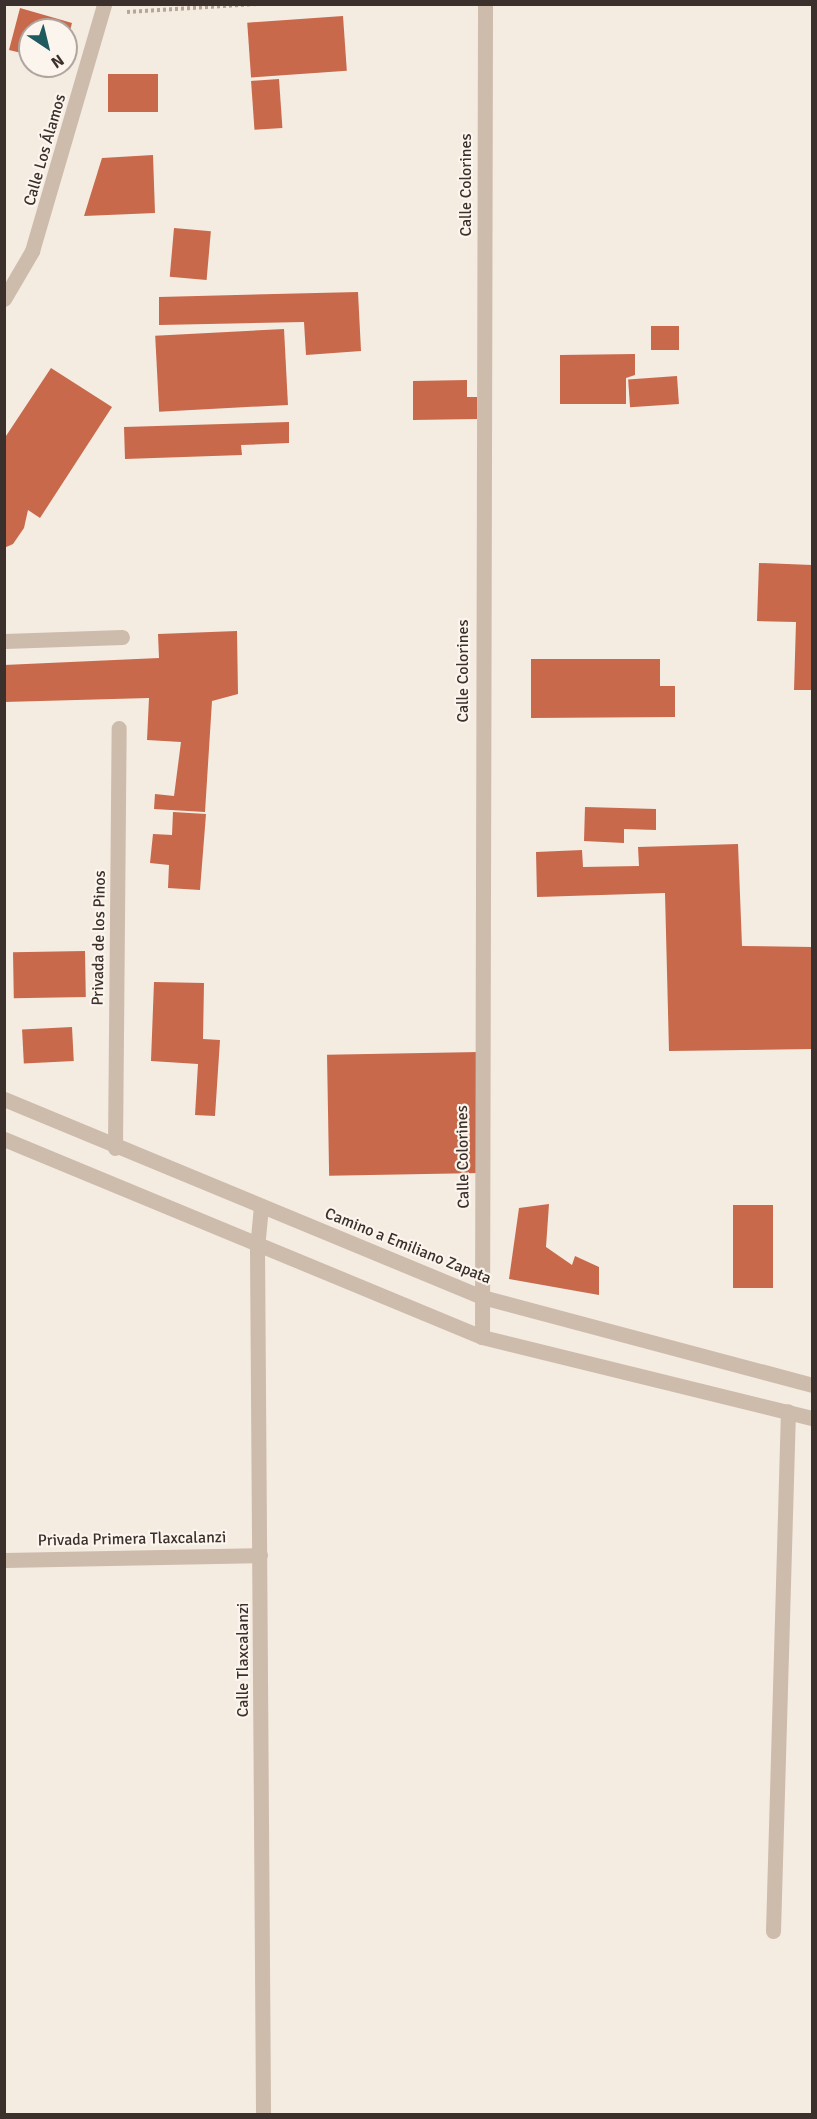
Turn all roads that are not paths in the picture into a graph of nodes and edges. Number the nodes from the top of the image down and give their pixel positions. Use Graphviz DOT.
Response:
graph roads {
  1 [pos="485,4"];
  2 [pos="103,9"];
  3 [pos="4,299"];
  4 [pos="122,637"];
  5 [pos="4,641"];
  6 [pos="119,728"];
  7 [pos="4,1099"];
  8 [pos="4,1139"];
  9 [pos="115,1148"];
  10 [pos="261,1206"];
  11 [pos="257,1248"];
  12 [pos="482,1297"];
  13 [pos="482,1337"];
  14 [pos="813,1385"];
  15 [pos="789,1411"];
  16 [pos="813,1418"];
  17 [pos="260,1555"];
  18 [pos="4,1560"];
  19 [pos="773,1931"];
  20 [pos="263,2115"];
  1 -- 12 [label="street, Calle Colorines"];
  2 -- 3 [label="street, Calle Los Álamos"];
  4 -- 5 [label="street"];
  6 -- 9 [label="street, Privada de los Pinos"];
  7 -- 9 [label="street, Camino a Emiliano Zapata"];
  8 -- 11 [label="street"];
  9 -- 10 [label="street, Camino a Emiliano Zapata"];
  10 -- 11 [label="street, Calle Tlaxcalanzi"];
  10 -- 12 [label="street, Camino a Emiliano Zapata"];
  11 -- 13 [label="street"];
  11 -- 17 [label="street, Calle Tlaxcalanzi"];
  12 -- 13 [label="street, Calle Colorines"];
  12 -- 14 [label="street, Camino a Emiliano Zapata"];
  13 -- 15 [label="street"];
  15 -- 16 [label="street"];
  15 -- 19 [label="street"];
  17 -- 18 [label="street, Privada Primera Tlaxcalanzi"];
  17 -- 20 [label="street, Calle Tlaxcalanzi"];
}
